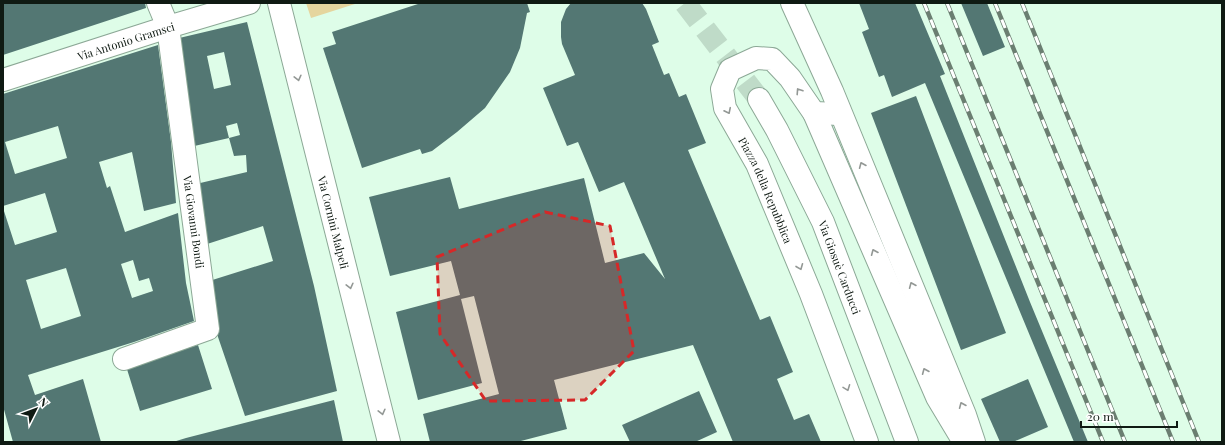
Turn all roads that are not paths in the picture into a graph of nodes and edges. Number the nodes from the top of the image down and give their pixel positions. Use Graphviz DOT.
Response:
graph roads {
  1 [pos="158,3"];
  2 [pos="249,3"];
  3 [pos="279,3"];
  4 [pos="792,3"];
  5 [pos="168,27"];
  6 [pos="3,80"];
  7 [pos="759,99"];
  8 [pos="814,113"];
  9 [pos="840,114"];
  10 [pos="124,359"];
  11 [pos="389,442"];
  12 [pos="867,442"];
  13 [pos="907,442"];
  14 [pos="964,442"];
  15 [pos="974,442"];
  1 -- 5 [label="street"];
  2 -- 5 [label="street, Via Antonio Gramsci"];
  3 -- 11 [label="street, Via Cornini Malpeli, one-way"];
  4 -- 9 [label="street"];
  5 -- 6 [label="street, Via Antonio Gramsci"];
  5 -- 10 [label="street, Via Giovanni Bondi"];
  7 -- 13 [label="street, Via Giosuè Carducci"];
  8 -- 9 [label="street"];
  8 -- 12 [label="street, Piazza della Repubblica, one-way"];
  14 -- 8 [label="street, Piazza della Repubblica, one-way"];
  15 -- 9 [label="street, one-way"];
}
